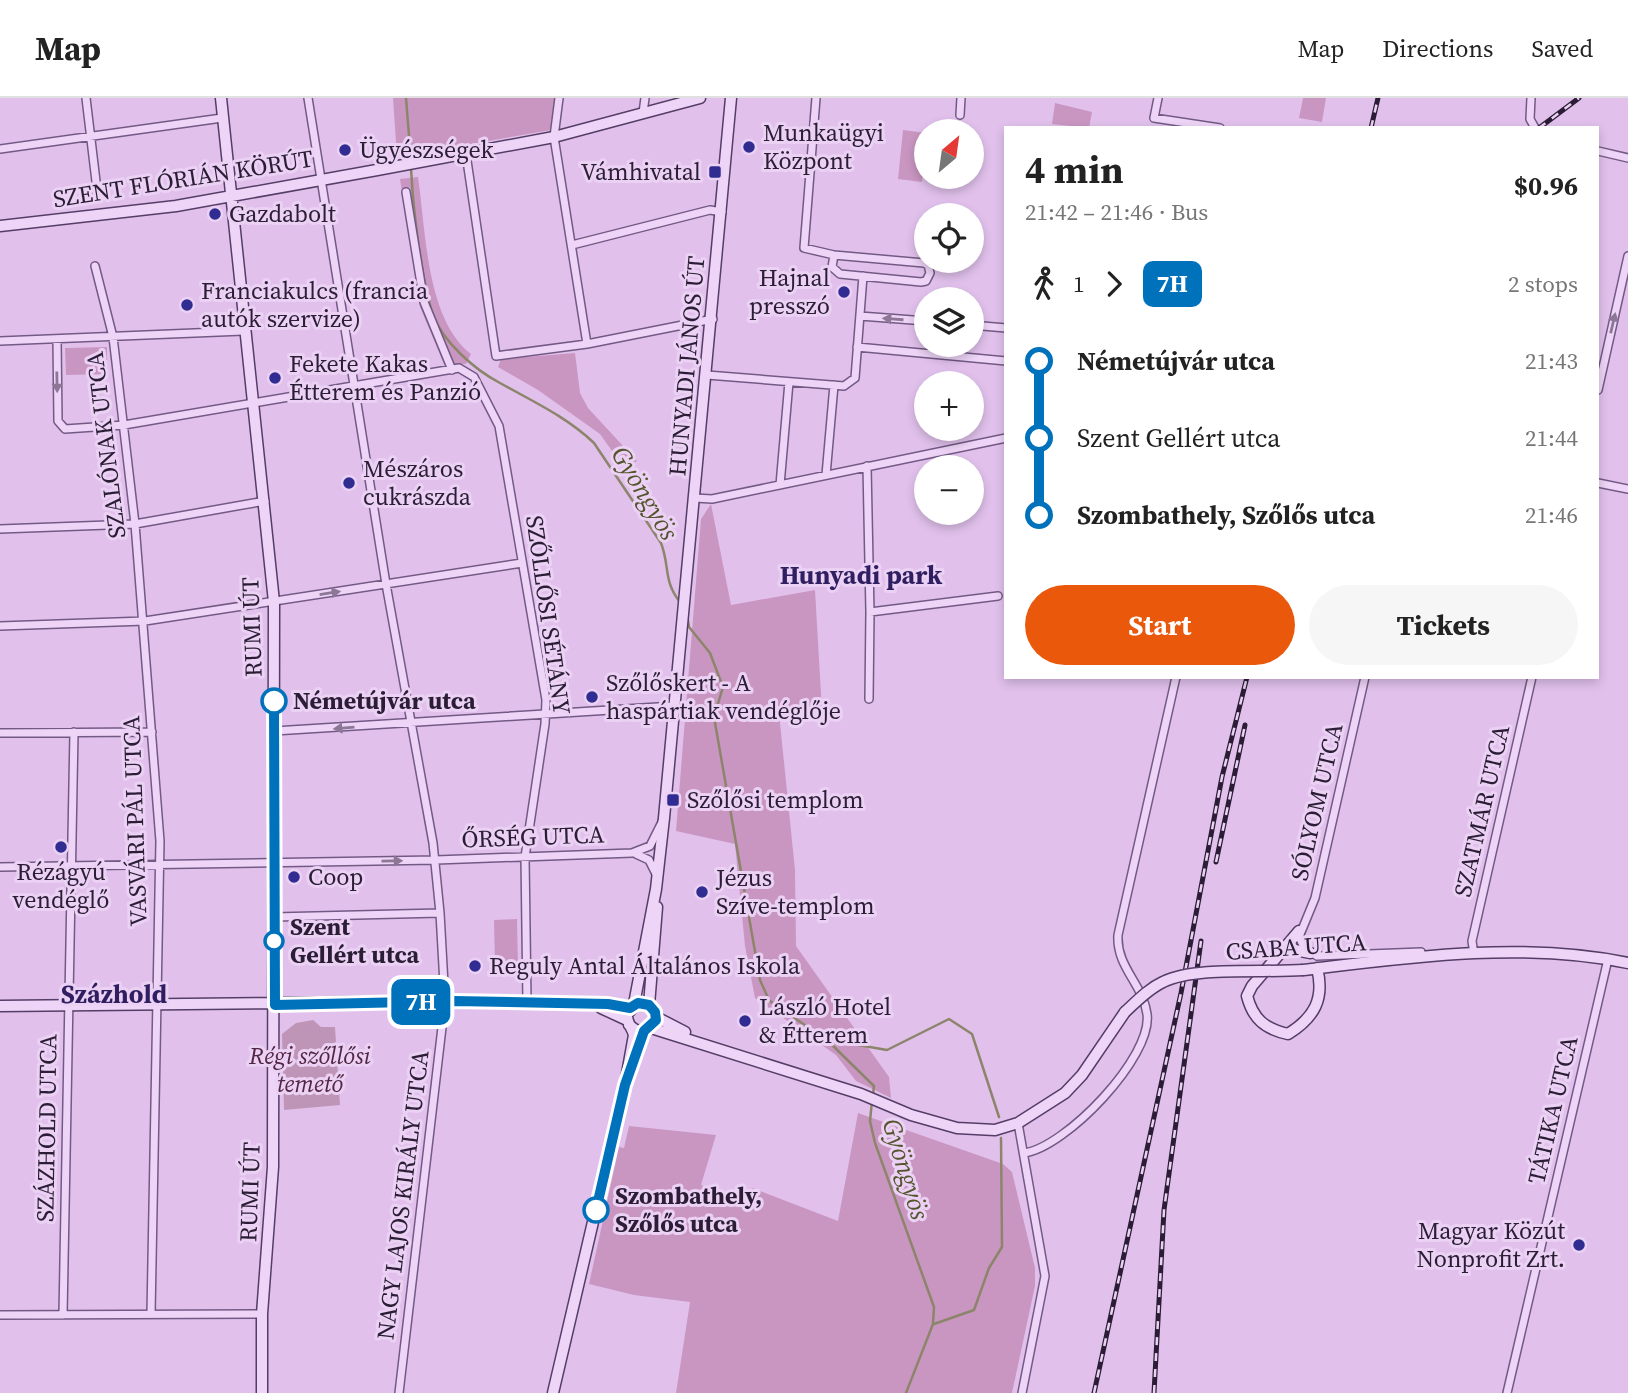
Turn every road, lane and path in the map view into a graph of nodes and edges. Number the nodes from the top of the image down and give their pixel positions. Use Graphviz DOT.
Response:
graph roads {
  1 [pos="86,98"];
  2 [pos="220,98"];
  3 [pos="308,98"];
  4 [pos="559,98"];
  5 [pos="645,98"];
  6 [pos="700,98"];
  7 [pos="731,98"];
  8 [pos="816,98"];
  9 [pos="961,98"];
  10 [pos="1158,98"];
  11 [pos="1531,98"];
  12 [pos="643,113"];
  13 [pos="960,114"];
  14 [pos="222,118"];
  15 [pos="1207,126"];
  16 [pos="1534,126"];
  17 [pos="554,137"];
  18 [pos="90,138"];
  19 [pos="0,149"];
  20 [pos="1599,151"];
  21 [pos="466,154"];
  22 [pos="1628,158"];
  23 [pos="322,180"];
  24 [pos="406,192"];
  25 [pos="230,197"];
  26 [pos="98,198"];
  27 [pos="722,212"];
  28 [pos="0,226"];
  29 [pos="572,245"];
  30 [pos="834,256"];
  31 [pos="1628,256"];
  32 [pos="95,266"];
  33 [pos="863,276"];
  34 [pos="860,316"];
  35 [pos="713,319"];
  36 [pos="914,320"];
  37 [pos="984,326"];
  38 [pos="1004,328"];
  39 [pos="243,331"];
  40 [pos="113,337"];
  41 [pos="57,339"];
  42 [pos="0,341"];
  43 [pos="587,344"];
  44 [pos="858,347"];
  45 [pos="1004,361"];
  46 [pos="452,370"];
  47 [pos="707,375"];
  48 [pos="789,382"];
  49 [pos="834,385"];
  50 [pos="1599,386"];
  51 [pos="356,387"];
  52 [pos="251,404"];
  53 [pos="124,425"];
  54 [pos="1004,438"];
  55 [pos="867,467"];
  56 [pos="826,475"];
  57 [pos="1599,483"];
  58 [pos="780,485"];
  59 [pos="1628,489"];
  60 [pos="695,499"];
  61 [pos="265,501"];
  62 [pos="135,524"];
  63 [pos="0,529"];
  64 [pos="522,564"];
  65 [pos="386,584"];
  66 [pos="998,596"];
  67 [pos="274,602"];
  68 [pos="870,612"];
  69 [pos="145,621"];
  70 [pos="0,626"];
  71 [pos="1176,679"];
  72 [pos="1365,679"];
  73 [pos="1532,679"];
  74 [pos="869,699"];
  75 [pos="674,706"];
  76 [pos="546,713"];
  77 [pos="412,720"];
  78 [pos="274,731"];
  79 [pos="74,732"];
  80 [pos="152,732"];
  81 [pos="0,733"];
  82 [pos="664,818"];
  83 [pos="632,853"];
  84 [pos="525,857"];
  85 [pos="436,860"];
  86 [pos="161,864"];
  87 [pos="275,864"];
  88 [pos="72,866"];
  89 [pos="0,867"];
  90 [pos="658,877"];
  91 [pos="656,889"];
  92 [pos="440,913"];
  93 [pos="274,917"];
  94 [pos="1299,931"];
  95 [pos="1279,953"];
  96 [pos="1310,953"];
  97 [pos="1474,954"];
  98 [pos="1431,958"];
  99 [pos="1608,959"];
  100 [pos="1628,963"];
  101 [pos="1317,968"];
  102 [pos="444,1002"];
  103 [pos="527,1002"];
  104 [pos="569,1003"];
  105 [pos="156,1005"];
  106 [pos="275,1005"];
  107 [pos="649,1005"];
  108 [pos="0,1006"];
  109 [pos="69,1006"];
  110 [pos="632,1006"];
  111 [pos="656,1017"];
  112 [pos="628,1023"];
  113 [pos="648,1029"];
  114 [pos="716,1048"];
  115 [pos="625,1085"];
  116 [pos="1017,1123"];
  117 [pos="1024,1153"];
  118 [pos="151,1314"];
  119 [pos="262,1314"];
  120 [pos="0,1315"];
  121 [pos="63,1315"];
  122 [pos="262,1393"];
  123 [pos="399,1393"];
  124 [pos="553,1393"];
  125 [pos="1022,1393"];
  126 [pos="1507,1393"];
  1 -- 18 [label="street"];
  2 -- 14 [label="street, RUMI ÚT"];
  3 -- 23 [label="street, NAGY LAJOS KIRÁLY UTCA"];
  4 -- 17 [label="street"];
  5 -- 12 [label="street"];
  6 -- 12 [label="street, SZENT FLÓRIÁN KÖRÚT"];
  7 -- 27 [label="street, HUNYADI JÁNOS ÚT"];
  8 -- 30 [label="street"];
  9 -- 13 [label="street"];
  10 -- 15 [label="street"];
  11 -- 16 [label="street"];
  12 -- 17 [label="street, SZENT FLÓRIÁN KÖRÚT"];
  14 -- 18 [label="street"];
  14 -- 25 [label="street, RUMI ÚT"];
  17 -- 21 [label="street, SZENT FLÓRIÁN KÖRÚT"];
  17 -- 29 [label="street"];
  18 -- 19 [label="street"];
  18 -- 26 [label="street"];
  20 -- 22 [label="street"];
  21 -- 23 [label="street, SZENT FLÓRIÁN KÖRÚT"];
  21 -- 43 [label="street"];
  23 -- 25 [label="street, SZENT FLÓRIÁN KÖRÚT"];
  23 -- 51 [label="street, NAGY LAJOS KIRÁLY UTCA"];
  24 -- 46 [label="street"];
  25 -- 28 [label="street, SZENT FLÓRIÁN KÖRÚT"];
  25 -- 39 [label="street, RUMI ÚT"];
  27 -- 29 [label="street"];
  27 -- 35 [label="street, HUNYADI JÁNOS ÚT"];
  29 -- 43 [label="street"];
  30 -- 33 [label="street"];
  30 -- 33 [label="street"];
  50 -- 31 [label="street, one-way"];
  32 -- 40 [label="street, SZALÓNAK UTCA"];
  33 -- 34 [label="street"];
  36 -- 34 [label="street, one-way"];
  34 -- 44 [label="street"];
  35 -- 43 [label="street"];
  35 -- 47 [label="street, HUNYADI JÁNOS ÚT"];
  37 -- 38 [label="street"];
  39 -- 40 [label="street"];
  39 -- 52 [label="street, RUMI ÚT"];
  40 -- 41 [label="street"];
  40 -- 53 [label="street, SZALÓNAK UTCA"];
  41 -- 42 [label="street"];
  41 -- 53 [label="street, one-way"];
  44 -- 45 [label="street"];
  44 -- 49 [label="street"];
  46 -- 51 [label="street"];
  46 -- 64 [label="street, SZŐLLŐSI SÉTÁNY"];
  47 -- 48 [label="street"];
  47 -- 60 [label="street, HUNYADI JÁNOS ÚT"];
  48 -- 49 [label="street"];
  48 -- 58 [label="street"];
  49 -- 56 [label="street"];
  51 -- 52 [label="street"];
  51 -- 65 [label="street, NAGY LAJOS KIRÁLY UTCA"];
  52 -- 53 [label="street"];
  52 -- 61 [label="street, RUMI ÚT"];
  53 -- 62 [label="street, SZALÓNAK UTCA"];
  54 -- 55 [label="street"];
  55 -- 56 [label="street"];
  55 -- 68 [label="street"];
  56 -- 58 [label="street"];
  57 -- 59 [label="street"];
  58 -- 60 [label="street"];
  60 -- 75 [label="street, HUNYADI JÁNOS ÚT"];
  61 -- 62 [label="street"];
  61 -- 67 [label="street, RUMI ÚT"];
  62 -- 63 [label="street"];
  62 -- 69 [label="street, SZALÓNAK UTCA"];
  64 -- 65 [label="street"];
  64 -- 76 [label="street, SZŐLLŐSI SÉTÁNY"];
  67 -- 65 [label="street, one-way"];
  65 -- 77 [label="street, NAGY LAJOS KIRÁLY UTCA"];
  66 -- 68 [label="street"];
  67 -- 69 [label="street"];
  67 -- 78 [label="street, RUMI ÚT"];
  68 -- 74 [label="street"];
  69 -- 70 [label="street"];
  69 -- 80 [label="street, VASVÁRI PÁL UTCA"];
  71 -- 117 [label="street"];
  72 -- 94 [label="street, SÓLYOM UTCA"];
  73 -- 97 [label="street, SZATMÁR UTCA"];
  75 -- 76 [label="street"];
  75 -- 82 [label="street, HUNYADI JÁNOS ÚT"];
  76 -- 77 [label="street"];
  76 -- 84 [label="street, SZŐLLŐSI SÉTÁNY"];
  77 -- 78 [label="street, one-way"];
  77 -- 85 [label="street, NAGY LAJOS KIRÁLY UTCA"];
  78 -- 87 [label="street, RUMI ÚT"];
  79 -- 80 [label="street"];
  79 -- 81 [label="street"];
  79 -- 88 [label="street, SZÁZHOLD UTCA"];
  80 -- 86 [label="street, VASVÁRI PÁL UTCA"];
  82 -- 83 [label="street, ŐRSÉG UTCA"];
  82 -- 90 [label="street, HUNYADI JÁNOS ÚT"];
  83 -- 84 [label="street, ŐRSÉG UTCA"];
  83 -- 90 [label="street, ŐRSÉG UTCA"];
  84 -- 85 [label="street, ŐRSÉG UTCA"];
  84 -- 103 [label="street, SZŐLLŐSI SÉTÁNY"];
  87 -- 85 [label="street, ŐRSÉG UTCA, one-way"];
  85 -- 92 [label="street, NAGY LAJOS KIRÁLY UTCA"];
  86 -- 87 [label="street, ŐRSÉG UTCA"];
  86 -- 88 [label="street, ŐRSÉG UTCA"];
  86 -- 105 [label="street, VASVÁRI PÁL UTCA"];
  87 -- 93 [label="street, RUMI ÚT"];
  88 -- 89 [label="street, ŐRSÉG UTCA"];
  88 -- 109 [label="street, SZÁZHOLD UTCA"];
  90 -- 91 [label="street, HUNYADI JÁNOS ÚT"];
  91 -- 107 [label="street, HUNYADI JÁNOS ÚT"];
  91 -- 110 [label="street, HUNYADI JÁNOS ÚT"];
  92 -- 93 [label="street"];
  92 -- 102 [label="street, NAGY LAJOS KIRÁLY UTCA"];
  93 -- 106 [label="street, RUMI ÚT"];
  94 -- 95 [label="street"];
  94 -- 96 [label="street, CSABA UTCA"];
  95 -- 96 [label="street"];
  95 -- 101 [label="street"];
  96 -- 98 [label="street, CSABA UTCA"];
  97 -- 98 [label="street, CSABA UTCA"];
  97 -- 99 [label="street, CSABA UTCA"];
  98 -- 101 [label="street, CSABA UTCA"];
  99 -- 100 [label="street, CSABA UTCA"];
  99 -- 126 [label="street, TÁTIKA UTCA"];
  101 -- 116 [label="street, CSABA UTCA, bridge"];
  102 -- 103 [label="street"];
  102 -- 106 [label="street"];
  102 -- 123 [label="street, NAGY LAJOS KIRÁLY UTCA"];
  103 -- 104 [label="street"];
  104 -- 110 [label="street"];
  104 -- 112 [label="street"];
  105 -- 106 [label="street"];
  105 -- 109 [label="street"];
  105 -- 118 [label="street, VASVÁRI PÁL UTCA"];
  106 -- 119 [label="street, RUMI ÚT"];
  107 -- 110 [label="street"];
  107 -- 111 [label="street"];
  108 -- 109 [label="street"];
  109 -- 121 [label="street, SZÁZHOLD UTCA"];
  110 -- 112 [label="street, HUNYADI JÁNOS ÚT"];
  111 -- 113 [label="street"];
  111 -- 114 [label="street"];
  112 -- 113 [label="street"];
  112 -- 115 [label="street, HUNYADI JÁNOS ÚT"];
  113 -- 114 [label="street"];
  113 -- 115 [label="street"];
  114 -- 116 [label="street"];
  115 -- 124 [label="street"];
  116 -- 117 [label="street"];
  117 -- 125 [label="street"];
  118 -- 119 [label="street"];
  118 -- 121 [label="street"];
  119 -- 122 [label="street, RUMI ÚT"];
  120 -- 121 [label="street"];
}
